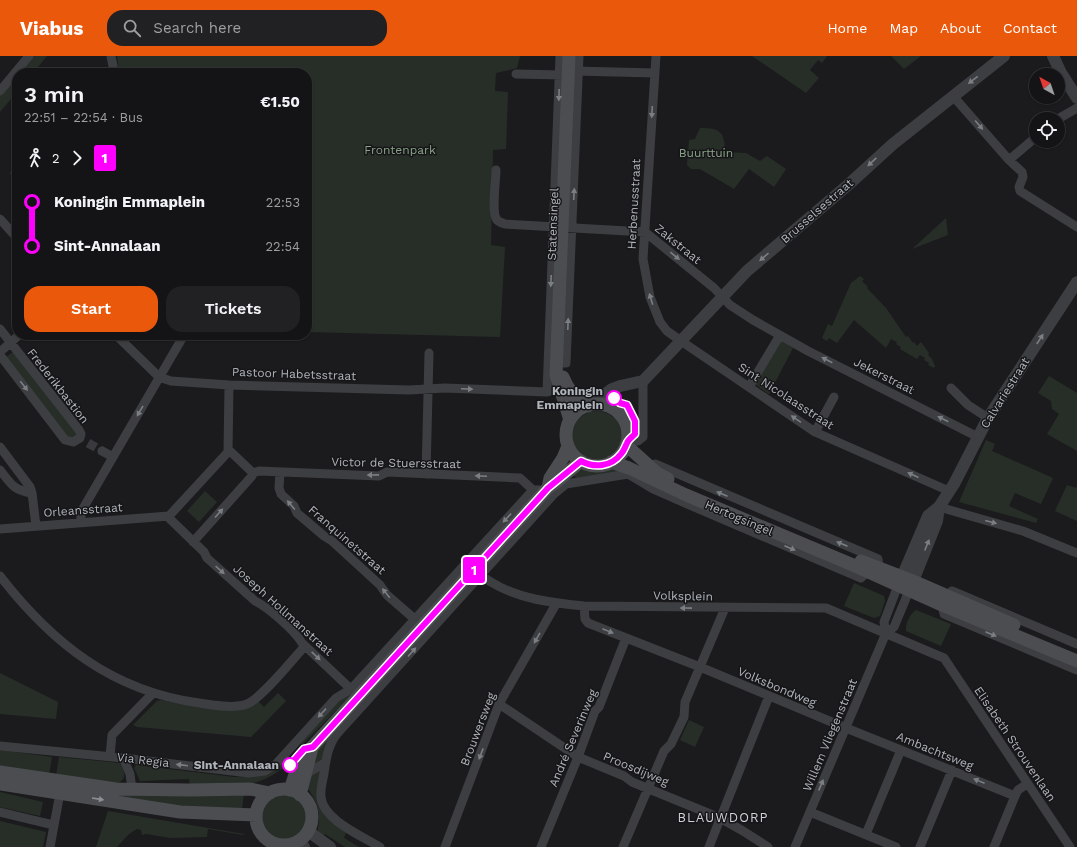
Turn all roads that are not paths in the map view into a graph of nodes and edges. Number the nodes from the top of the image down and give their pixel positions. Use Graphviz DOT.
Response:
graph roads {
  1 [pos="29,56"];
  2 [pos="111,56"];
  3 [pos="560,56"];
  4 [pos="569,56"];
  5 [pos="580,56"];
  6 [pos="656,56"];
  7 [pos="1004,56"];
  8 [pos="1053,56"];
  9 [pos="18,68"];
  10 [pos="113,68"];
  11 [pos="569,73"];
  12 [pos="655,73"];
  13 [pos="516,74"];
  14 [pos="12,75"];
  15 [pos="0,89"];
  16 [pos="953,96"];
  17 [pos="1077,98"];
  18 [pos="1077,108"];
  19 [pos="1065,115"];
  20 [pos="1029,143"];
  21 [pos="1009,160"];
  22 [pos="496,170"];
  23 [pos="0,219"];
  24 [pos="1077,226"];
  25 [pos="562,227"];
  26 [pos="12,232"];
  27 [pos="645,232"];
  28 [pos="1077,282"];
  29 [pos="722,298"];
  30 [pos="0,329"];
  31 [pos="780,335"];
  32 [pos="13,340"];
  33 [pos="121,340"];
  34 [pos="181,340"];
  35 [pos="681,341"];
  36 [pos="10,343"];
  37 [pos="429,352"];
  38 [pos="0,353"];
  39 [pos="557,363"];
  40 [pos="160,377"];
  41 [pos="643,381"];
  42 [pos="229,384"];
  43 [pos="749,387"];
  44 [pos="560,388"];
  45 [pos="951,388"];
  46 [pos="428,389"];
  47 [pos="547,392"];
  48 [pos="834,397"];
  49 [pos="590,405"];
  50 [pos="988,418"];
  51 [pos="570,420"];
  52 [pos="815,432"];
  53 [pos="978,437"];
  54 [pos="626,444"];
  55 [pos="568,446"];
  56 [pos="0,447"];
  57 [pos="102,451"];
  58 [pos="228,452"];
  59 [pos="113,457"];
  60 [pos="581,461"];
  61 [pos="611,462"];
  62 [pos="0,470"];
  63 [pos="280,472"];
  64 [pos="253,473"];
  65 [pos="426,474"];
  66 [pos="644,474"];
  67 [pos="949,491"];
  68 [pos="32,493"];
  69 [pos="543,493"];
  70 [pos="939,507"];
  71 [pos="169,516"];
  72 [pos="81,522"];
  73 [pos="36,526"];
  74 [pos="0,529"];
  75 [pos="193,542"];
  76 [pos="1077,553"];
  77 [pos="474,569"];
  78 [pos="0,576"];
  79 [pos="905,584"];
  80 [pos="944,600"];
  81 [pos="556,604"];
  82 [pos="584,606"];
  83 [pos="725,608"];
  84 [pos="422,626"];
  85 [pos="886,633"];
  86 [pos="626,638"];
  87 [pos="1077,644"];
  88 [pos="305,646"];
  89 [pos="1077,652"];
  90 [pos="1077,661"];
  91 [pos="700,667"];
  92 [pos="1077,670"];
  93 [pos="355,692"];
  94 [pos="154,693"];
  95 [pos="769,696"];
  96 [pos="499,704"];
  97 [pos="846,728"];
  98 [pos="0,746"];
  99 [pos="313,747"];
  100 [pos="901,750"];
  101 [pos="110,756"];
  102 [pos="578,757"];
  103 [pos="123,758"];
  104 [pos="326,761"];
  105 [pos="952,770"];
  106 [pos="0,772"];
  107 [pos="307,773"];
  108 [pos="80,783"];
  109 [pos="0,784"];
  110 [pos="1027,784"];
  111 [pos="648,788"];
  112 [pos="132,789"];
  113 [pos="60,793"];
  114 [pos="295,793"];
  115 [pos="270,794"];
  116 [pos="1015,796"];
  117 [pos="0,812"];
  118 [pos="810,812"];
  119 [pos="256,815"];
  120 [pos="720,818"];
  121 [pos="54,825"];
  122 [pos="308,831"];
  123 [pos="866,834"];
  124 [pos="1062,843"];
  125 [pos="301,845"];
  126 [pos="50,847"];
  127 [pos="330,847"];
  128 [pos="380,847"];
  129 [pos="445,847"];
  130 [pos="541,847"];
  131 [pos="623,847"];
  132 [pos="709,847"];
  133 [pos="768,847"];
  134 [pos="795,847"];
  135 [pos="896,847"];
  136 [pos="920,847"];
  137 [pos="994,847"];
  138 [pos="1070,847"];
  1 -- 9 [label="street"];
  2 -- 10 [label="street"];
  3 -- 11 [label="street, Statensingel"];
  4 -- 11 [label="main road, Statensingel"];
  5 -- 11 [label="street, Statensingel"];
  6 -- 12 [label="street, Herbenusstraat"];
  7 -- 16 [label="street, Brusselsestraat, one-way"];
  8 -- 17 [label="street"];
  11 -- 12 [label="street"];
  11 -- 13 [label="street"];
  11 -- 25 [label="main road, Statensingel"];
  12 -- 27 [label="street, Herbenusstraat, one-way"];
  14 -- 15 [label="street"];
  16 -- 21 [label="street, one-way"];
  16 -- 29 [label="street, Brusselsestraat, one-way"];
  18 -- 19 [label="street"];
  20 -- 21 [label="street"];
  21 -- 24 [label="street"];
  22 -- 25 [label="street, Zakstraat"];
  23 -- 26 [label="street"];
  25 -- 27 [label="street, Zakstraat"];
  25 -- 39 [label="main road, Statensingel"];
  25 -- 47 [label="street, Statensingel, one-way"];
  27 -- 29 [label="street, Zakstraat, one-way"];
  35 -- 27 [label="street, Herbenusstraat, one-way"];
  50 -- 28 [label="street, Calvariestraat, one-way"];
  29 -- 31 [label="street, Jekerstraat"];
  29 -- 35 [label="street, Brusselsestraat"];
  30 -- 36 [label="street, Frederikbastion"];
  31 -- 43 [label="street"];
  53 -- 31 [label="street, Jekerstraat, one-way"];
  32 -- 36 [label="street"];
  33 -- 40 [label="street"];
  34 -- 40 [label="street"];
  35 -- 41 [label="street, Brusselsestraat"];
  35 -- 43 [label="street, Sint Nicolaasstraat"];
  36 -- 38 [label="street"];
  38 -- 36 [label="street, Frederikbastion, one-way"];
  37 -- 46 [label="street"];
  39 -- 44 [label="main road, Statensingel"];
  39 -- 49 [label="main road, Statensingel"];
  40 -- 42 [label="street, Pastoor Habetsstraat"];
  40 -- 59 [label="street, one-way"];
  41 -- 49 [label="street"];
  41 -- 54 [label="street"];
  42 -- 46 [label="street, Pastoor Habetsstraat"];
  42 -- 58 [label="street"];
  52 -- 43 [label="street, Sint Nicolaasstraat, one-way"];
  44 -- 47 [label="street, Pastoor Habetsstraat"];
  44 -- 51 [label="main road, Statensingel"];
  45 -- 50 [label="street"];
  46 -- 47 [label="street, Pastoor Habetsstraat, one-way"];
  46 -- 65 [label="street"];
  48 -- 52 [label="street"];
  49 -- 51 [label="main road"];
  49 -- 54 [label="main road"];
  50 -- 53 [label="street, Calvariestraat"];
  51 -- 55 [label="main road"];
  67 -- 52 [label="street, Sint Nicolaasstraat, one-way"];
  53 -- 67 [label="street, Calvariestraat"];
  54 -- 61 [label="main road"];
  54 -- 66 [label="main road, Hertogsingel"];
  55 -- 60 [label="main road"];
  55 -- 69 [label="main road"];
  56 -- 68 [label="street"];
  57 -- 59 [label="street"];
  58 -- 64 [label="street"];
  58 -- 71 [label="street"];
  59 -- 72 [label="street"];
  60 -- 61 [label="main road"];
  60 -- 69 [label="main road"];
  61 -- 66 [label="main road, Hertogsingel"];
  62 -- 68 [label="street"];
  63 -- 64 [label="street, Victor de Stuersstraat"];
  65 -- 63 [label="street, Victor de Stuersstraat, one-way"];
  84 -- 63 [label="street, Franquinetstraat, one-way"];
  75 -- 64 [label="street, one-way"];
  69 -- 65 [label="street, Victor de Stuersstraat, one-way"];
  66 -- 69 [label="street"];
  66 -- 79 [label="main road, Hertogsingel"];
  67 -- 70 [label="street, Calvariestraat"];
  68 -- 73 [label="street"];
  69 -- 77 [label="main road"];
  70 -- 76 [label="street, one-way"];
  70 -- 79 [label="street, Calvariestraat"];
  71 -- 72 [label="street, Orleansstraat"];
  71 -- 75 [label="street, Joseph Hollmanstraat"];
  72 -- 73 [label="street, Orleansstraat"];
  73 -- 74 [label="street, Orleansstraat"];
  75 -- 88 [label="street, Joseph Hollmanstraat, one-way"];
  77 -- 81 [label="street, Volksplein"];
  77 -- 84 [label="main road"];
  78 -- 94 [label="street"];
  79 -- 80 [label="main road, Hertogsingel"];
  79 -- 85 [label="street, Willem Vliegenstraat"];
  80 -- 87 [label="street, Hertogsingel"];
  80 -- 89 [label="main road, Hertogsingel"];
  80 -- 90 [label="main road, Hertogsingel"];
  80 -- 92 [label="street, Hertogsingel, one-way"];
  81 -- 82 [label="street, Volksplein"];
  81 -- 96 [label="street, Brouwersweg, one-way"];
  83 -- 82 [label="street, Volksplein, one-way"];
  82 -- 86 [label="street, one-way"];
  83 -- 85 [label="street"];
  83 -- 91 [label="street, Volksplein"];
  84 -- 93 [label="main road"];
  104 -- 84 [label="street, one-way"];
  85 -- 97 [label="street, Willem Vliegenstraat"];
  85 -- 110 [label="street, Elisabeth Strouvenlaan"];
  86 -- 91 [label="street"];
  86 -- 102 [label="street, André Severinweg"];
  88 -- 93 [label="street, Joseph Hollmanstraat, one-way"];
  88 -- 94 [label="street"];
  91 -- 95 [label="street, Volksbondweg"];
  91 -- 111 [label="street, Volksplein"];
  93 -- 99 [label="main road"];
  93 -- 103 [label="street, Via Regia, one-way"];
  94 -- 101 [label="street"];
  95 -- 97 [label="street, Volksbondweg"];
  95 -- 120 [label="street"];
  96 -- 102 [label="street, Proosdijweg"];
  96 -- 129 [label="street, Brouwersweg, one-way"];
  97 -- 100 [label="street, Ambachtsweg"];
  118 -- 97 [label="street, Willem Vliegenstraat, one-way"];
  98 -- 101 [label="street, Via Regia"];
  99 -- 107 [label="main road"];
  99 -- 114 [label="main road"];
  100 -- 105 [label="street, Ambachtsweg"];
  100 -- 123 [label="street"];
  101 -- 103 [label="street, Via Regia"];
  102 -- 111 [label="street, Proosdijweg"];
  102 -- 130 [label="street, André Severinweg"];
  103 -- 112 [label="street"];
  104 -- 107 [label="street"];
  104 -- 128 [label="street"];
  116 -- 105 [label="street, Ambachtsweg, one-way"];
  105 -- 136 [label="street"];
  106 -- 108 [label="main road"];
  107 -- 114 [label="main road"];
  108 -- 112 [label="main road"];
  108 -- 113 [label="street"];
  109 -- 113 [label="main road"];
  110 -- 116 [label="street"];
  110 -- 124 [label="street, Elisabeth Strouvenlaan"];
  111 -- 120 [label="street, Proosdijweg"];
  111 -- 131 [label="street, Volksplein"];
  112 -- 115 [label="main road"];
  113 -- 119 [label="main road, one-way"];
  113 -- 121 [label="street"];
  114 -- 115 [label="main road"];
  114 -- 122 [label="main road"];
  115 -- 119 [label="main road"];
  116 -- 137 [label="street"];
  117 -- 121 [label="street"];
  118 -- 123 [label="street"];
  118 -- 134 [label="street, Willem Vliegenstraat"];
  119 -- 125 [label="main road"];
  120 -- 132 [label="street"];
  120 -- 133 [label="street, Proosdijweg"];
  121 -- 126 [label="street"];
  122 -- 125 [label="main road"];
  122 -- 127 [label="street"];
  123 -- 135 [label="street"];
  124 -- 138 [label="street, Elisabeth Strouvenlaan"];
}
